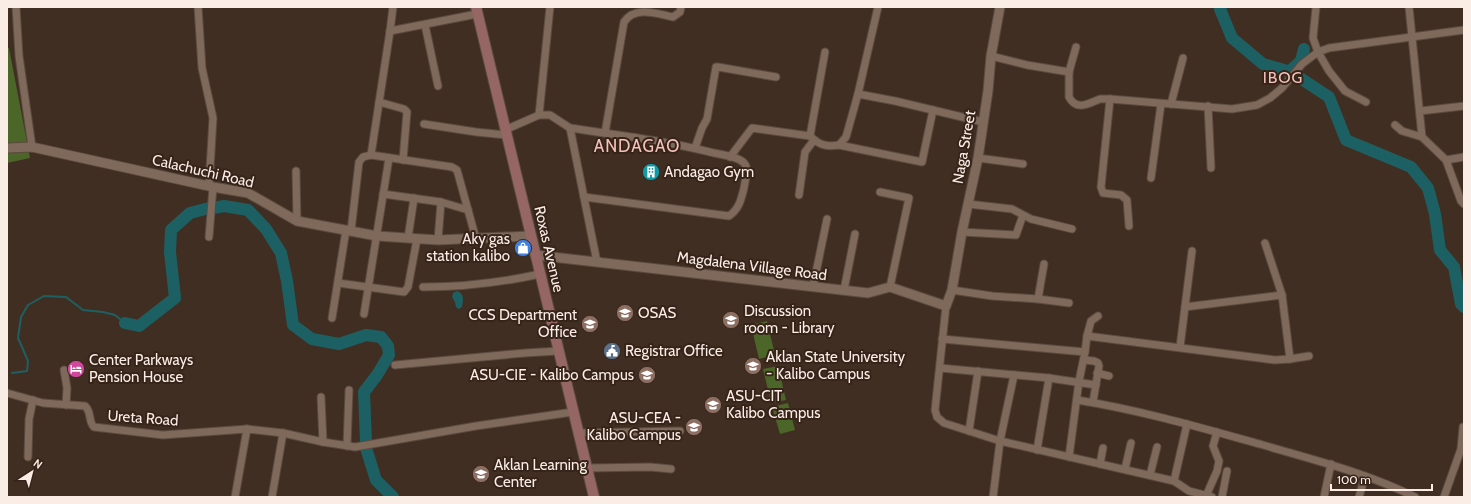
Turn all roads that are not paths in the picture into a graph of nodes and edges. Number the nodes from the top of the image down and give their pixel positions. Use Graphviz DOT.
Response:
graph roads {
  1 [pos="16,7"];
  2 [pos="198,7"];
  3 [pos="393,7"];
  4 [pos="550,7"];
  5 [pos="681,7"];
  6 [pos="878,7"];
  7 [pos="1000,7"];
  8 [pos="1316,7"];
  9 [pos="1409,7"];
  10 [pos="476,10"];
  11 [pos="425,25"];
  12 [pos="1464,30"];
  13 [pos="390,32"];
  14 [pos="1412,37"];
  15 [pos="1076,47"];
  16 [pos="825,52"];
  17 [pos="1318,52"];
  18 [pos="991,56"];
  19 [pos="1183,58"];
  20 [pos="1069,72"];
  21 [pos="776,76"];
  22 [pos="438,86"];
  23 [pos="858,94"];
  24 [pos="1110,99"];
  25 [pos="379,102"];
  26 [pos="1366,102"];
  27 [pos="1161,104"];
  28 [pos="1171,104"];
  29 [pos="1208,106"];
  30 [pos="1464,106"];
  31 [pos="933,110"];
  32 [pos="1420,111"];
  33 [pos="539,115"];
  34 [pos="983,122"];
  35 [pos="424,124"];
  36 [pos="1395,125"];
  37 [pos="570,128"];
  38 [pos="506,133"];
  39 [pos="605,134"];
  40 [pos="1422,137"];
  41 [pos="812,138"];
  42 [pos="839,145"];
  43 [pos="32,147"];
  44 [pos="7,148"];
  45 [pos="694,148"];
  46 [pos="371,155"];
  47 [pos="730,157"];
  48 [pos="1464,157"];
  49 [pos="389,158"];
  50 [pos="978,158"];
  51 [pos="403,160"];
  52 [pos="1446,160"];
  53 [pos="1023,164"];
  54 [pos="1211,168"];
  55 [pos="296,171"];
  56 [pos="1152,178"];
  57 [pos="211,187"];
  58 [pos="880,192"];
  59 [pos="383,194"];
  60 [pos="799,195"];
  61 [pos="584,197"];
  62 [pos="414,198"];
  63 [pos="441,202"];
  64 [pos="968,204"];
  65 [pos="1464,204"];
  66 [pos="468,210"];
  67 [pos="1023,215"];
  68 [pos="827,219"];
  69 [pos="297,221"];
  70 [pos="1129,226"];
  71 [pos="1072,229"];
  72 [pos="348,231"];
  73 [pos="962,232"];
  74 [pos="854,234"];
  75 [pos="377,236"];
  76 [pos="530,236"];
  77 [pos="209,238"];
  78 [pos="412,238"];
  79 [pos="438,240"];
  80 [pos="476,240"];
  81 [pos="1265,243"];
  82 [pos="1192,251"];
  83 [pos="535,255"];
  84 [pos="597,262"];
  85 [pos="1044,264"];
  86 [pos="540,274"];
  87 [pos="338,283"];
  88 [pos="369,287"];
  89 [pos="423,287"];
  90 [pos="813,287"];
  91 [pos="890,287"];
  92 [pos="844,290"];
  93 [pos="952,290"];
  94 [pos="1282,295"];
  95 [pos="1038,299"];
  96 [pos="1069,302"];
  97 [pos="946,306"];
  98 [pos="1185,307"];
  99 [pos="364,314"];
  100 [pos="1098,316"];
  101 [pos="332,318"];
  102 [pos="1088,336"];
  103 [pos="942,338"];
  104 [pos="1180,347"];
  105 [pos="558,352"];
  106 [pos="1085,352"];
  107 [pos="1309,356"];
  108 [pos="1290,359"];
  109 [pos="1084,360"];
  110 [pos="395,365"];
  111 [pos="940,368"];
  112 [pos="64,370"];
  113 [pos="978,371"];
  114 [pos="1098,373"];
  115 [pos="1014,375"];
  116 [pos="1109,376"];
  117 [pos="1049,378"];
  118 [pos="1079,381"];
  119 [pos="1096,385"];
  120 [pos="349,390"];
  121 [pos="7,393"];
  122 [pos="321,397"];
  123 [pos="33,400"];
  124 [pos="1077,400"];
  125 [pos="1093,402"];
  126 [pos="66,405"];
  127 [pos="573,412"];
  128 [pos="1187,424"];
  129 [pos="1463,427"];
  130 [pos="247,429"];
  131 [pos="680,431"];
  132 [pos="969,431"];
  133 [pos="1217,432"];
  134 [pos="283,433"];
  135 [pos="578,433"];
  136 [pos="1000,441"];
  137 [pos="322,442"];
  138 [pos="1131,443"];
  139 [pos="347,446"];
  140 [pos="1157,447"];
  141 [pos="1103,448"];
  142 [pos="1037,450"];
  143 [pos="28,457"];
  144 [pos="1069,457"];
  145 [pos="1461,458"];
  146 [pos="1100,464"];
  147 [pos="1331,464"];
  148 [pos="587,468"];
  149 [pos="671,469"];
  150 [pos="1125,469"];
  151 [pos="1227,471"];
  152 [pos="1150,475"];
  153 [pos="1365,476"];
  154 [pos="1174,481"];
  155 [pos="1399,489"];
  156 [pos="1209,496"];
  157 [pos="235,497"];
  158 [pos="272,497"];
  159 [pos="594,497"];
  160 [pos="993,497"];
  161 [pos="1222,497"];
  162 [pos="1324,497"];
  163 [pos="1359,497"];
  164 [pos="1396,497"];
  165 [pos="1415,497"];
  166 [pos="1444,497"];
  1 -- 43 [label="street"];
  2 -- 57 [label="street"];
  3 -- 13 [label="street"];
  4 -- 33 [label="street"];
  5 -- 39 [label="street"];
  6 -- 23 [label="street"];
  7 -- 18 [label="street, Naga Street"];
  8 -- 17 [label="street"];
  9 -- 14 [label="street"];
  10 -- 11 [label="street"];
  10 -- 38 [label="main road, Roxas Avenue"];
  11 -- 13 [label="street"];
  11 -- 22 [label="street"];
  12 -- 14 [label="street"];
  13 -- 25 [label="street"];
  14 -- 17 [label="street"];
  14 -- 32 [label="street"];
  15 -- 20 [label="street"];
  16 -- 41 [label="street"];
  17 -- 26 [label="street"];
  17 -- 29 [label="street"];
  18 -- 20 [label="street"];
  18 -- 34 [label="street, Naga Street"];
  19 -- 28 [label="street"];
  20 -- 24 [label="street"];
  21 -- 45 [label="street"];
  23 -- 31 [label="street"];
  23 -- 42 [label="street"];
  24 -- 27 [label="street"];
  24 -- 70 [label="street"];
  25 -- 46 [label="street"];
  25 -- 51 [label="street"];
  27 -- 28 [label="street"];
  27 -- 56 [label="street"];
  28 -- 29 [label="street"];
  29 -- 54 [label="street"];
  30 -- 32 [label="street"];
  31 -- 34 [label="street"];
  31 -- 42 [label="street"];
  32 -- 40 [label="street"];
  33 -- 37 [label="street"];
  33 -- 38 [label="street"];
  34 -- 50 [label="street, Naga Street"];
  35 -- 38 [label="street"];
  36 -- 40 [label="street"];
  37 -- 39 [label="street"];
  37 -- 61 [label="street"];
  38 -- 76 [label="main road, Roxas Avenue"];
  39 -- 45 [label="street"];
  40 -- 52 [label="street"];
  41 -- 42 [label="street"];
  41 -- 47 [label="street"];
  41 -- 60 [label="street"];
  43 -- 44 [label="street, Calachuchi Road"];
  43 -- 57 [label="street, Calachuchi Road"];
  45 -- 47 [label="street"];
  46 -- 49 [label="street"];
  46 -- 72 [label="street"];
  47 -- 61 [label="street"];
  48 -- 52 [label="street"];
  49 -- 51 [label="street"];
  49 -- 59 [label="street"];
  50 -- 53 [label="street"];
  50 -- 64 [label="street, Naga Street"];
  51 -- 66 [label="street"];
  52 -- 65 [label="street"];
  55 -- 69 [label="street"];
  57 -- 69 [label="street, Calachuchi Road"];
  57 -- 77 [label="street"];
  58 -- 91 [label="street"];
  59 -- 62 [label="street"];
  59 -- 75 [label="street"];
  61 -- 84 [label="street"];
  62 -- 63 [label="street"];
  62 -- 78 [label="street"];
  63 -- 66 [label="street"];
  63 -- 79 [label="street"];
  64 -- 67 [label="street"];
  64 -- 73 [label="street, Naga Street"];
  66 -- 80 [label="street"];
  67 -- 71 [label="street"];
  67 -- 73 [label="street"];
  68 -- 90 [label="street"];
  69 -- 72 [label="street, Calachuchi Road"];
  72 -- 75 [label="street, Calachuchi Road"];
  72 -- 87 [label="street"];
  73 -- 93 [label="street, Naga Street"];
  74 -- 92 [label="street"];
  75 -- 78 [label="street, Calachuchi Road"];
  75 -- 88 [label="street"];
  76 -- 80 [label="street, Calachuchi Road"];
  76 -- 83 [label="main road, Roxas Avenue"];
  78 -- 79 [label="street, Calachuchi Road"];
  78 -- 88 [label="street"];
  79 -- 80 [label="street, Calachuchi Road"];
  81 -- 94 [label="street"];
  82 -- 98 [label="street"];
  83 -- 84 [label="street, Magdalena Village Road"];
  83 -- 86 [label="main road, Roxas Avenue"];
  84 -- 90 [label="street, Magdalena Village Road"];
  85 -- 95 [label="street"];
  86 -- 89 [label="street"];
  86 -- 105 [label="main road, Roxas Avenue"];
  87 -- 88 [label="street"];
  87 -- 101 [label="street"];
  88 -- 99 [label="street"];
  90 -- 92 [label="street, Magdalena Village Road"];
  91 -- 92 [label="street, Magdalena Village Road"];
  91 -- 97 [label="street"];
  93 -- 95 [label="street"];
  93 -- 97 [label="street"];
  94 -- 98 [label="street"];
  94 -- 108 [label="street"];
  95 -- 96 [label="street"];
  97 -- 103 [label="street"];
  98 -- 104 [label="street"];
  100 -- 102 [label="street"];
  102 -- 104 [label="street"];
  102 -- 106 [label="street"];
  103 -- 106 [label="street"];
  103 -- 111 [label="street"];
  104 -- 108 [label="street"];
  105 -- 110 [label="street"];
  105 -- 127 [label="main road, Roxas Avenue"];
  106 -- 109 [label="street"];
  107 -- 108 [label="street"];
  109 -- 114 [label="street"];
  109 -- 118 [label="street"];
  111 -- 113 [label="street"];
  111 -- 132 [label="street"];
  112 -- 126 [label="street"];
  113 -- 115 [label="street"];
  113 -- 132 [label="street"];
  114 -- 116 [label="street"];
  114 -- 119 [label="street"];
  115 -- 117 [label="street"];
  115 -- 136 [label="street"];
  117 -- 118 [label="street"];
  117 -- 142 [label="street"];
  118 -- 119 [label="street"];
  118 -- 124 [label="street"];
  119 -- 125 [label="street"];
  120 -- 139 [label="street"];
  121 -- 123 [label="street, Ureta Road"];
  122 -- 137 [label="street"];
  123 -- 126 [label="street, Ureta Road"];
  123 -- 143 [label="street"];
  124 -- 125 [label="street"];
  124 -- 144 [label="street"];
  125 -- 128 [label="street"];
  126 -- 130 [label="street, Ureta Road"];
  127 -- 135 [label="main road, Roxas Avenue"];
  127 -- 139 [label="street"];
  128 -- 133 [label="street"];
  128 -- 154 [label="street"];
  129 -- 145 [label="street"];
  130 -- 134 [label="street"];
  130 -- 157 [label="street"];
  131 -- 135 [label="street"];
  132 -- 136 [label="street"];
  133 -- 147 [label="street"];
  133 -- 156 [label="street"];
  134 -- 137 [label="street"];
  134 -- 158 [label="street"];
  135 -- 148 [label="main road, Roxas Avenue"];
  136 -- 142 [label="street"];
  136 -- 160 [label="street"];
  137 -- 139 [label="street"];
  138 -- 150 [label="street"];
  140 -- 152 [label="street"];
  141 -- 146 [label="street"];
  142 -- 144 [label="street"];
  144 -- 146 [label="street"];
  145 -- 166 [label="street"];
  146 -- 150 [label="street"];
  147 -- 153 [label="street"];
  147 -- 162 [label="street"];
  148 -- 149 [label="street"];
  148 -- 159 [label="main road, Roxas Avenue"];
  150 -- 152 [label="street"];
  151 -- 161 [label="street"];
  152 -- 154 [label="street"];
  153 -- 155 [label="street"];
  153 -- 163 [label="street"];
  154 -- 156 [label="street"];
  155 -- 164 [label="street"];
  155 -- 165 [label="street"];
}
